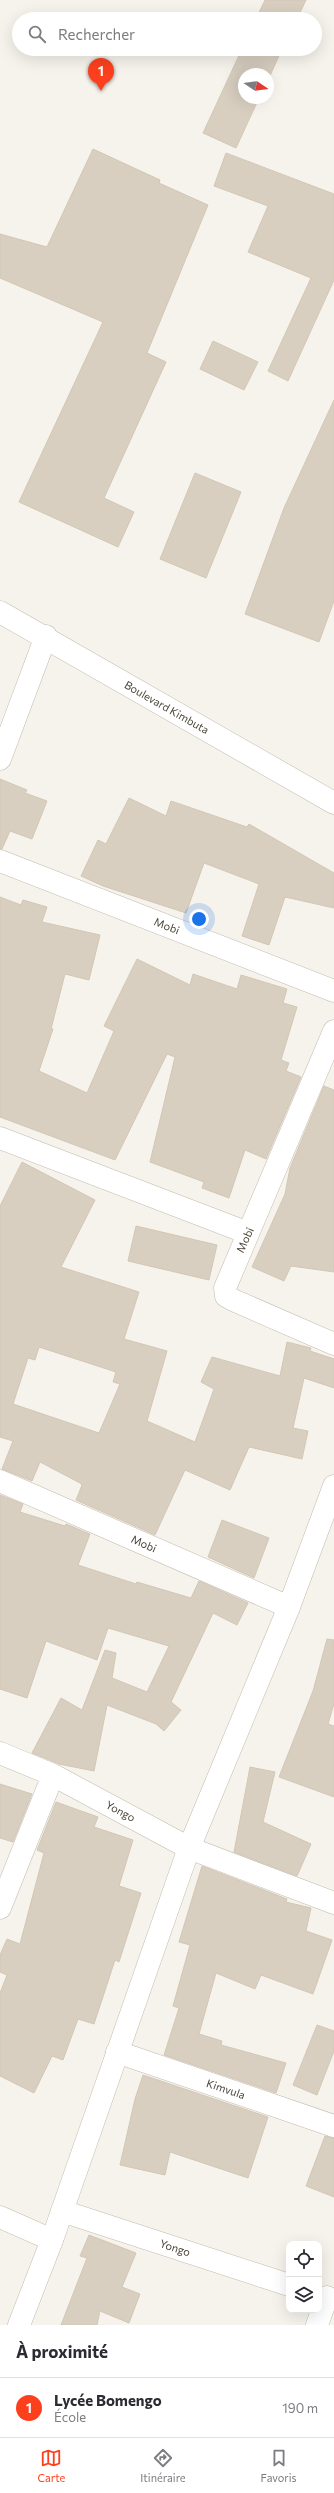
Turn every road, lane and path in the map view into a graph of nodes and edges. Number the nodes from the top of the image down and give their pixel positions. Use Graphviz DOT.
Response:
graph roads {
  1 [pos="0,612"];
  2 [pos="46,636"];
  3 [pos="0,759"];
  4 [pos="334,803"];
  5 [pos="0,860"];
  6 [pos="334,991"];
  7 [pos="334,1031"];
  8 [pos="0,1138"];
  9 [pos="248,1233"];
  10 [pos="334,1344"];
  11 [pos="0,1480"];
  12 [pos="334,1486"];
  13 [pos="289,1607"];
  14 [pos="0,1753"];
  15 [pos="53,1774"];
  16 [pos="189,1848"];
  17 [pos="333,1899"];
  18 [pos="0,1908"];
  19 [pos="117,2052"];
  20 [pos="334,2126"];
  21 [pos="62,2211"];
  22 [pos="0,2217"];
  23 [pos="52,2240"];
  24 [pos="286,2284"];
  25 [pos="327,2297"];
  26 [pos="19,2325"];
  27 [pos="317,2325"];
  1 -- 2 [label="street, Boulevard Kimbuta"];
  2 -- 3 [label="street"];
  2 -- 4 [label="street, Boulevard Kimbuta"];
  5 -- 6 [label="street, Mobi"];
  7 -- 9 [label="street, Mobi"];
  8 -- 9 [label="street"];
  9 -- 10 [label="street, Mobi"];
  11 -- 13 [label="street, Mobi"];
  12 -- 13 [label="street"];
  13 -- 16 [label="street"];
  14 -- 15 [label="street, Yongo"];
  15 -- 16 [label="street, Yongo"];
  15 -- 18 [label="street"];
  16 -- 17 [label="street"];
  16 -- 19 [label="street"];
  19 -- 20 [label="street, Kimvula"];
  19 -- 21 [label="street"];
  21 -- 23 [label="street"];
  21 -- 24 [label="street, Yongo"];
  22 -- 23 [label="street"];
  23 -- 26 [label="street"];
  25 -- 27 [label="street"];
}
